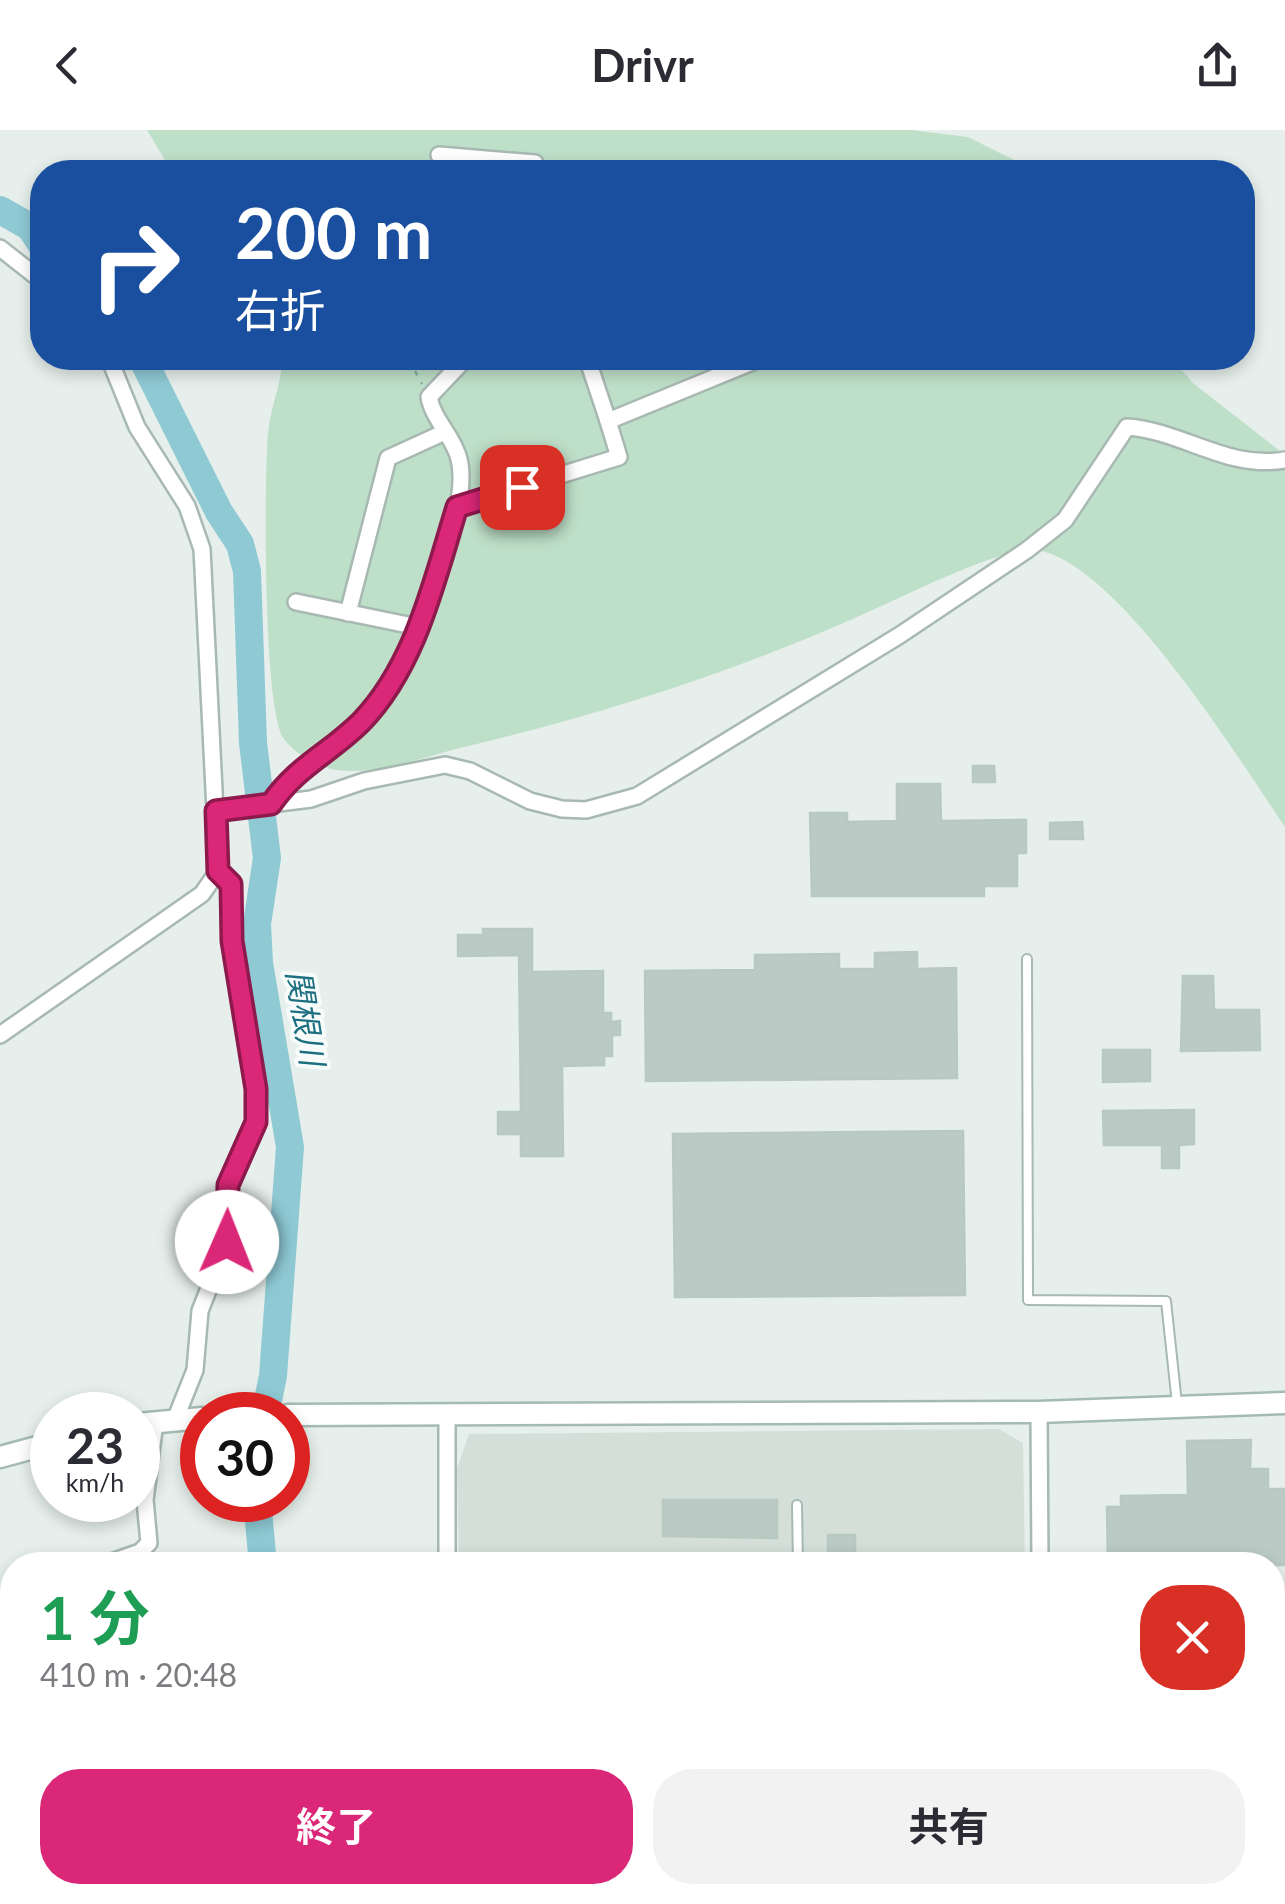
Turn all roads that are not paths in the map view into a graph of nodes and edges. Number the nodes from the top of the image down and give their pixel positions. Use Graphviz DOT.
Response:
graph roads {
  1 [pos="439,154"];
  2 [pos="497,160"];
  3 [pos="0,248"];
  4 [pos="30,272"];
  5 [pos="114,370"];
  6 [pos="455,370"];
  7 [pos="591,370"];
  8 [pos="733,370"];
  9 [pos="608,421"];
  10 [pos="445,432"];
  11 [pos="1285,460"];
  12 [pos="457,507"];
  13 [pos="296,602"];
  14 [pos="348,613"];
  15 [pos="418,627"];
  16 [pos="271,804"];
  17 [pos="216,811"];
  18 [pos="218,871"];
  19 [pos="1027,958"];
  20 [pos="0,1036"];
  21 [pos="1285,1403"];
  22 [pos="1177,1404"];
  23 [pos="1039,1412"];
  24 [pos="310,1415"];
  25 [pos="447,1416"];
  26 [pos="160,1417"];
  27 [pos="30,1450"];
  28 [pos="0,1458"];
  29 [pos="797,1505"];
  30 [pos="148,1522"];
  31 [pos="140,1552"];
  32 [pos="447,1552"];
  33 [pos="798,1552"];
  34 [pos="1040,1552"];
  1 -- 2 [label="street"];
  3 -- 4 [label="street"];
  5 -- 17 [label="street"];
  6 -- 10 [label="street"];
  7 -- 9 [label="street"];
  8 -- 9 [label="street"];
  9 -- 12 [label="street"];
  10 -- 12 [label="street"];
  10 -- 14 [label="street"];
  11 -- 16 [label="street"];
  12 -- 15 [label="street"];
  13 -- 14 [label="street"];
  14 -- 15 [label="street"];
  15 -- 16 [label="street"];
  16 -- 17 [label="street"];
  17 -- 18 [label="street"];
  18 -- 20 [label="street"];
  18 -- 26 [label="street"];
  19 -- 22 [label="lane"];
  21 -- 22 [label="street"];
  22 -- 23 [label="street"];
  23 -- 25 [label="street"];
  23 -- 34 [label="street"];
  24 -- 25 [label="street"];
  25 -- 32 [label="street"];
  27 -- 28 [label="street"];
  29 -- 33 [label="lane"];
  30 -- 31 [label="street"];
}
